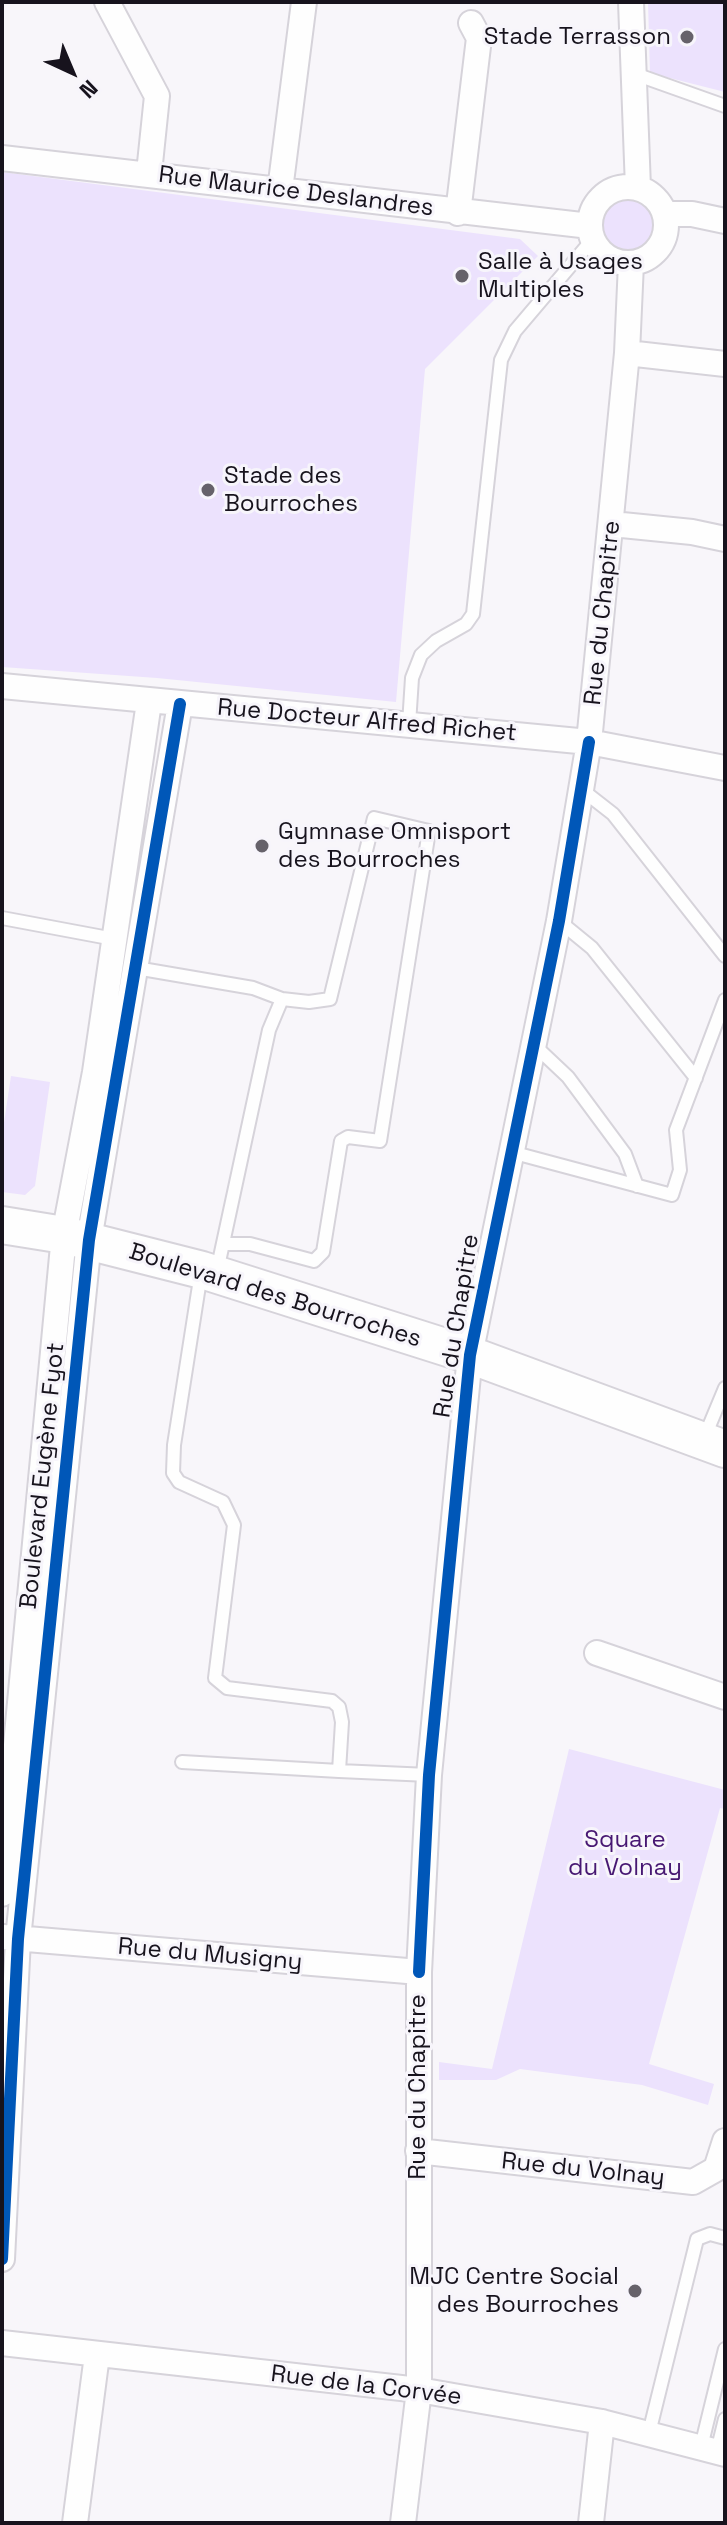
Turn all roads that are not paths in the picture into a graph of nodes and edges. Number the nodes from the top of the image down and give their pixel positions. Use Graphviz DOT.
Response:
graph roads {
  1 [pos="107,2"];
  2 [pos="304,2"];
  3 [pos="631,2"];
  4 [pos="471,23"];
  5 [pos="635,74"];
  6 [pos="725,106"];
  7 [pos="2,158"];
  8 [pos="149,173"];
  9 [pos="638,188"];
  10 [pos="280,190"];
  11 [pos="458,213"];
  12 [pos="665,214"];
  13 [pos="725,221"];
  14 [pos="592,232"];
  15 [pos="631,263"];
  16 [pos="627,353"];
  17 [pos="725,364"];
  18 [pos="612,524"];
  19 [pos="725,539"];
  20 [pos="2,686"];
  21 [pos="149,702"];
  22 [pos="180,704"];
  23 [pos="409,724"];
  24 [pos="589,742"];
  25 [pos="725,768"];
  26 [pos="580,788"];
  27 [pos="2,918"];
  28 [pos="559,921"];
  29 [pos="114,939"];
  30 [pos="725,956"];
  31 [pos="136,968"];
  32 [pos="282,999"];
  33 [pos="725,1000"];
  34 [pos="533,1044"];
  35 [pos="696,1078"];
  36 [pos="511,1152"];
  37 [pos="637,1186"];
  38 [pos="2,1225"];
  39 [pos="76,1238"];
  40 [pos="214,1263"];
  41 [pos="470,1355"];
  42 [pos="725,1388"];
  43 [pos="714,1445"];
  44 [pos="597,1653"];
  45 [pos="725,1697"];
  46 [pos="182,1762"];
  47 [pos="339,1771"];
  48 [pos="429,1775"];
  49 [pos="11,1862"];
  50 [pos="2,1894"];
  51 [pos="10,1938"];
  52 [pos="419,1972"];
  53 [pos="8,2016"];
  54 [pos="725,2141"];
  55 [pos="418,2151"];
  56 [pos="725,2238"];
  57 [pos="2,2259"];
  58 [pos="2,2343"];
  59 [pos="725,2349"];
  60 [pos="97,2355"];
  61 [pos="419,2390"];
  62 [pos="725,2419"];
  63 [pos="602,2422"];
  64 [pos="649,2433"];
  65 [pos="714,2451"];
  66 [pos="75,2523"];
  67 [pos="403,2523"];
  68 [pos="591,2523"];
  1 -- 8 [label="street"];
  2 -- 10 [label="street"];
  3 -- 5 [label="street"];
  4 -- 11 [label="street"];
  5 -- 6 [label="lane"];
  5 -- 9 [label="street"];
  7 -- 8 [label="street, Rue Maurice Deslandres"];
  8 -- 10 [label="street, Rue Maurice Deslandres"];
  9 -- 12 [label="street"];
  9 -- 14 [label="street"];
  10 -- 11 [label="street, Rue Maurice Deslandres"];
  11 -- 14 [label="street, Rue Maurice Deslandres"];
  12 -- 13 [label="street"];
  12 -- 15 [label="street"];
  14 -- 15 [label="street"];
  14 -- 23 [label="lane"];
  15 -- 16 [label="street, Rue du Chapitre"];
  16 -- 17 [label="street"];
  16 -- 18 [label="street, Rue du Chapitre"];
  18 -- 19 [label="street"];
  18 -- 24 [label="street, Rue du Chapitre"];
  20 -- 21 [label="street, Rue Docteur Alfred Richet"];
  21 -- 22 [label="street, Rue Docteur Alfred Richet"];
  21 -- 29 [label="street, Boulevard Eugène Fyot"];
  22 -- 23 [label="street, Rue Docteur Alfred Richet"];
  22 -- 31 [label="street, Boulevard Eugène Fyot"];
  23 -- 24 [label="street, Rue Docteur Alfred Richet"];
  24 -- 25 [label="street, Rue Docteur Alfred Richet"];
  24 -- 26 [label="street, Rue du Chapitre"];
  26 -- 28 [label="street, Rue du Chapitre"];
  26 -- 30 [label="lane"];
  27 -- 29 [label="lane"];
  28 -- 34 [label="street, Rue du Chapitre"];
  28 -- 35 [label="lane"];
  29 -- 39 [label="street, Boulevard Eugène Fyot"];
  31 -- 32 [label="lane"];
  31 -- 39 [label="street, Boulevard Eugène Fyot"];
  32 -- 40 [label="lane"];
  32 -- 40 [label="lane"];
  33 -- 35 [label="lane"];
  34 -- 36 [label="street, Rue du Chapitre"];
  34 -- 37 [label="lane"];
  35 -- 37 [label="lane"];
  36 -- 37 [label="lane"];
  36 -- 41 [label="street, Rue du Chapitre"];
  38 -- 39 [label="main road, Boulevard des Bourroches"];
  39 -- 40 [label="main road, Boulevard des Bourroches"];
  39 -- 49 [label="street, Boulevard Eugène Fyot"];
  40 -- 41 [label="main road, Boulevard des Bourroches"];
  40 -- 47 [label="lane"];
  41 -- 43 [label="main road, Boulevard des Bourroches"];
  41 -- 48 [label="street, Rue du Chapitre"];
  42 -- 43 [label="lane"];
  44 -- 45 [label="street"];
  46 -- 47 [label="lane"];
  47 -- 48 [label="lane"];
  48 -- 52 [label="street, Rue du Chapitre"];
  49 -- 50 [label="street, Boulevard Eugène Fyot"];
  49 -- 51 [label="street, Boulevard Eugène Fyot"];
  51 -- 52 [label="street, Rue du Musigny"];
  51 -- 53 [label="street, Boulevard Eugène Fyot"];
  52 -- 55 [label="street, Rue du Chapitre"];
  53 -- 57 [label="street, Boulevard Eugène Fyot"];
  54 -- 55 [label="street, Rue du Volnay"];
  55 -- 61 [label="street, Rue du Chapitre"];
  56 -- 64 [label="lane"];
  58 -- 60 [label="street, Rue de la Corvée"];
  59 -- 65 [label="lane"];
  60 -- 61 [label="street, Rue de la Corvée"];
  60 -- 66 [label="street"];
  61 -- 63 [label="street, Rue de la Corvée"];
  61 -- 67 [label="street, Rue du Chapitre"];
  62 -- 65 [label="lane"];
  63 -- 64 [label="street, Rue de la Corvée"];
  63 -- 68 [label="street"];
  64 -- 65 [label="street, Rue de la Corvée"];
}
